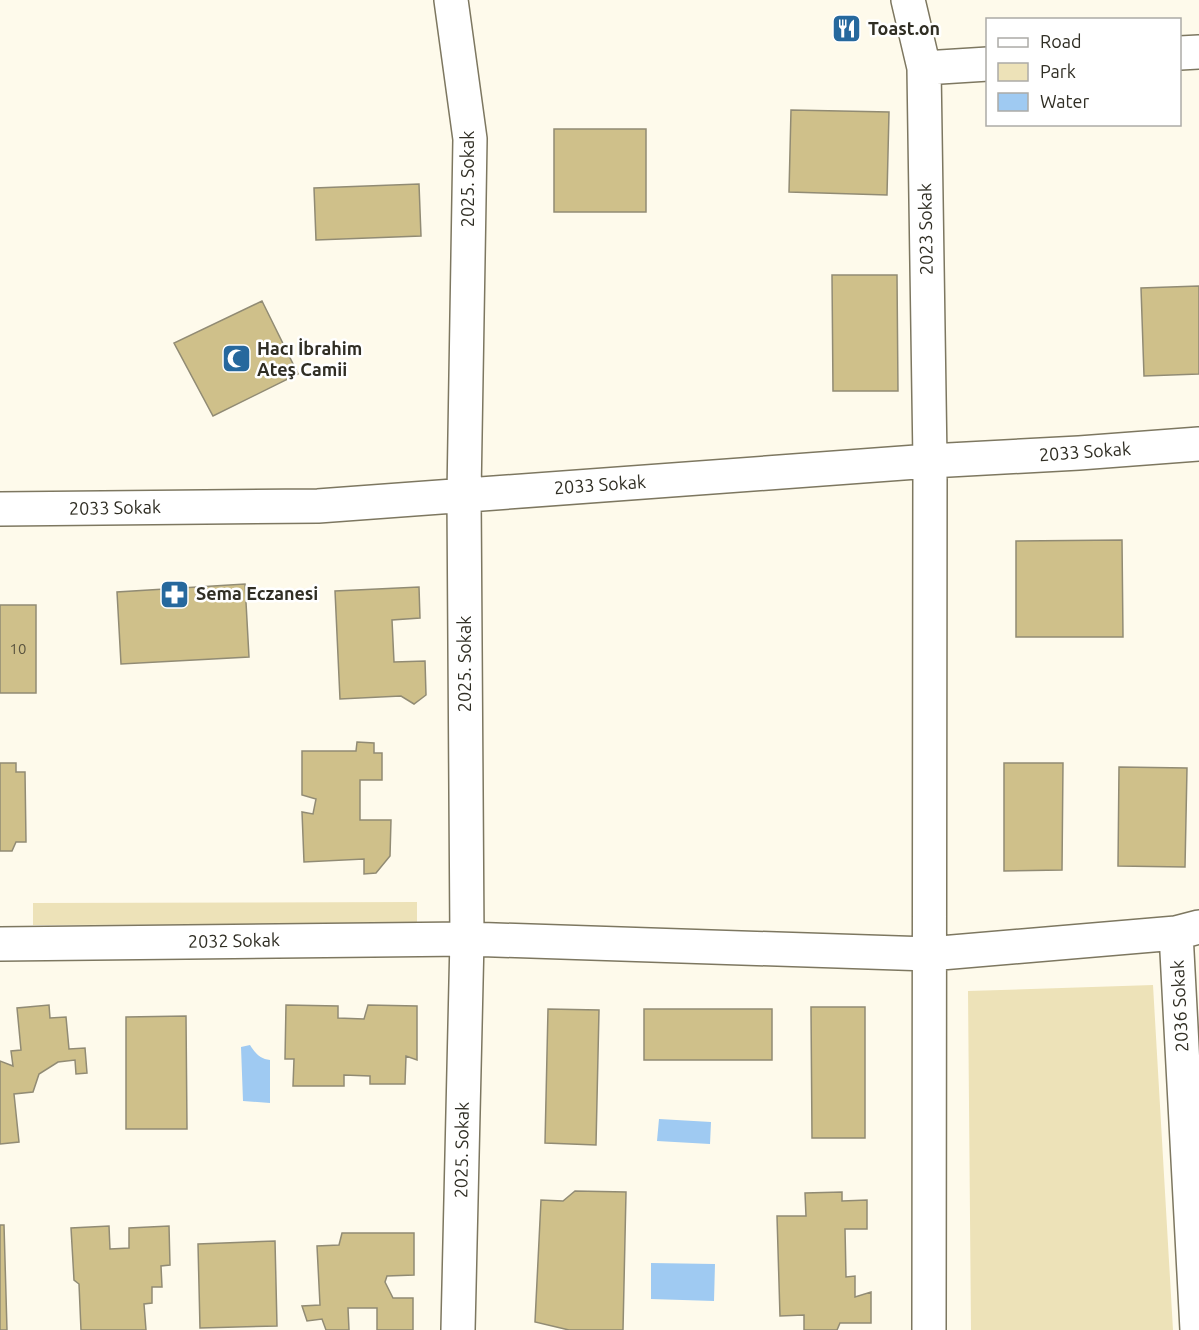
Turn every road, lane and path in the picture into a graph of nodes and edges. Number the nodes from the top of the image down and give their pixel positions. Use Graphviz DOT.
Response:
graph roads {
  1 [pos="451,0"];
  2 [pos="908,0"];
  3 [pos="1199,52"];
  4 [pos="1181,53"];
  5 [pos="986,64"];
  6 [pos="924,68"];
  7 [pos="1199,444"];
  8 [pos="930,461"];
  9 [pos="464,495"];
  10 [pos="0,509"];
  11 [pos="1187,930"];
  12 [pos="467,939"];
  13 [pos="0,944"];
  14 [pos="929,954"];
  15 [pos="458,1330"];
  16 [pos="929,1330"];
  17 [pos="1197,1330"];
  1 -- 9 [label="street, 2025. Sokak"];
  2 -- 6 [label="street, 2023 Sokak"];
  3 -- 4 [label="street"];
  5 -- 6 [label="street"];
  6 -- 8 [label="street, 2023 Sokak"];
  7 -- 8 [label="street, 2033 Sokak"];
  8 -- 9 [label="street, 2033 Sokak"];
  8 -- 14 [label="street, 2023 Sokak"];
  9 -- 10 [label="street, 2033 Sokak"];
  9 -- 12 [label="street, 2025. Sokak"];
  11 -- 14 [label="street, 2032 Sokak"];
  11 -- 17 [label="street, 2036 Sokak"];
  12 -- 13 [label="street, 2032 Sokak"];
  12 -- 14 [label="street, 2032 Sokak"];
  12 -- 15 [label="street, 2025. Sokak"];
  14 -- 16 [label="street, 2023 Sokak"];
}
